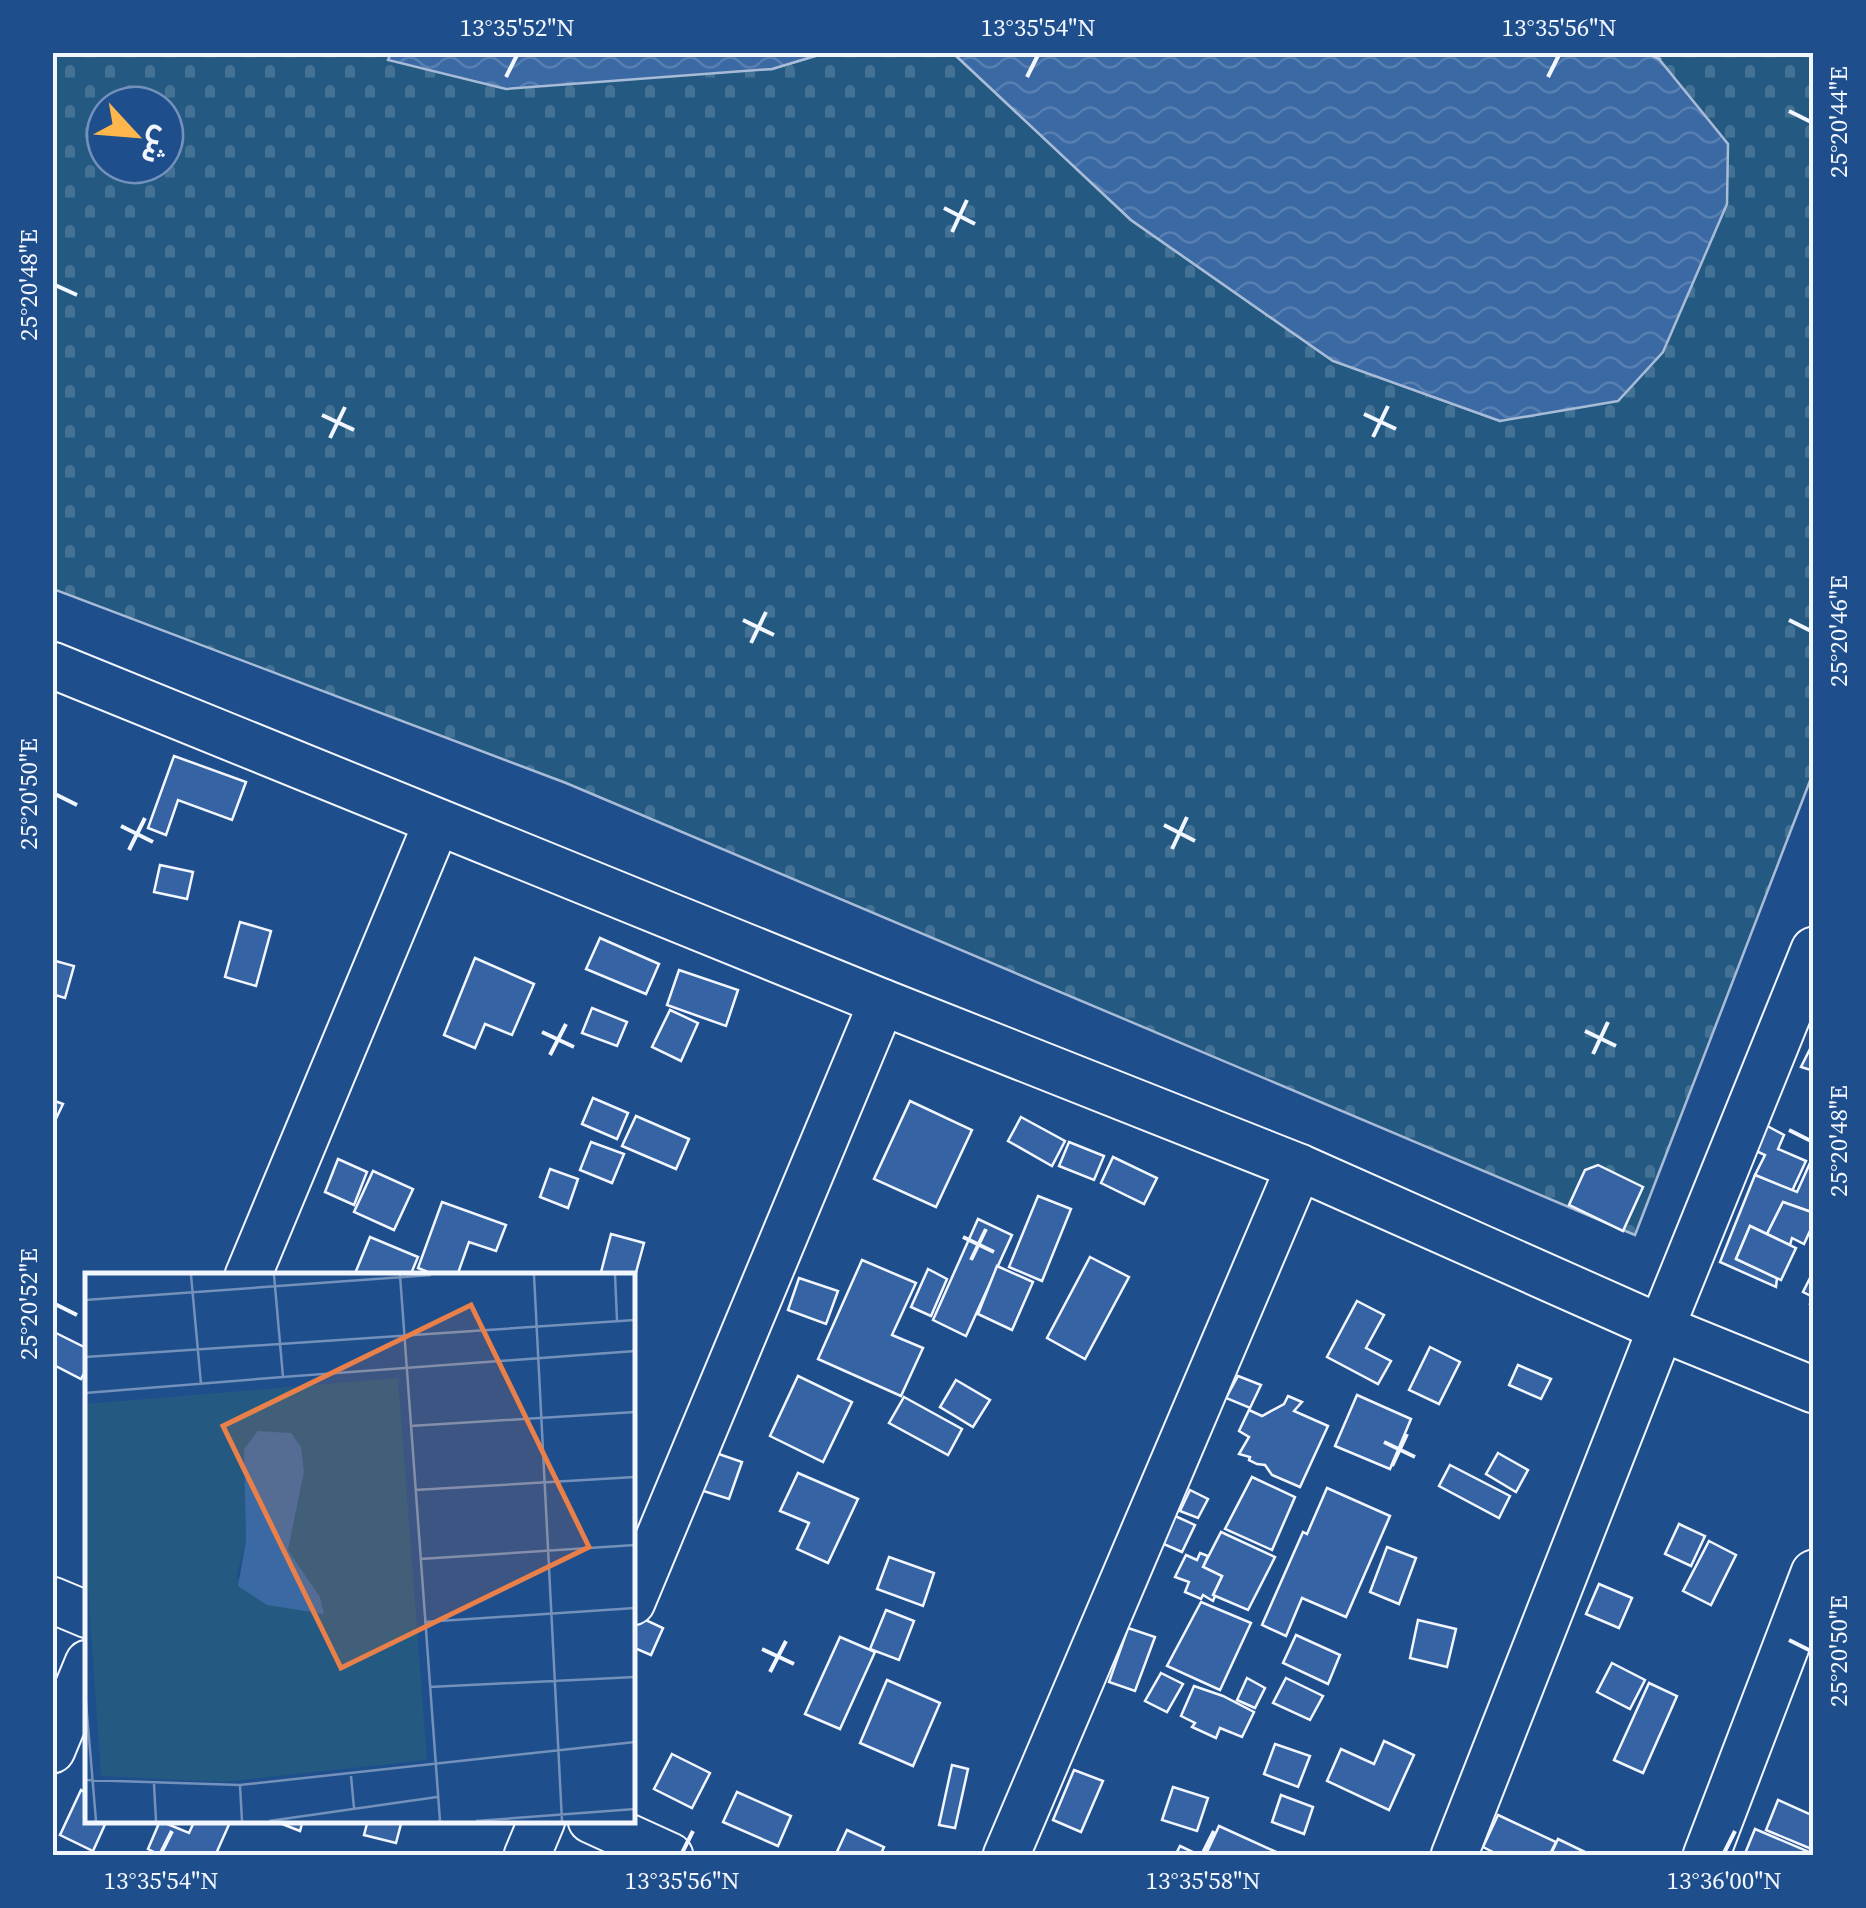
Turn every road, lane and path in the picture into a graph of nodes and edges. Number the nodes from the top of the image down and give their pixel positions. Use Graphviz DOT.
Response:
graph roads {
  1 [pos="52,666"];
  2 [pos="436,822"];
  3 [pos="1814,950"];
  4 [pos="882,1002"];
  5 [pos="1299,1167"];
  6 [pos="249,1273"];
  7 [pos="1661,1328"];
  8 [pos="1814,1390"];
  9 [pos="1814,1573"];
  10 [pos="635,1595"];
  11 [pos="52,1600"];
  12 [pos="85,1614"];
  13 [pos="85,1669"];
  14 [pos="52,1750"];
  15 [pos="541,1823"];
  16 [pos="598,1823"];
  17 [pos="528,1856"];
  18 [pos="670,1856"];
  19 [pos="1006,1856"];
  20 [pos="1454,1856"];
  21 [pos="1706,1856"];
  1 -- 2 [label="street"];
  2 -- 4 [label="street"];
  2 -- 6 [label="street"];
  3 -- 7 [label="street"];
  4 -- 5 [label="street"];
  4 -- 10 [label="street"];
  5 -- 7 [label="street"];
  5 -- 19 [label="street"];
  7 -- 8 [label="street"];
  7 -- 20 [label="street"];
  9 -- 21 [label="street"];
  11 -- 12 [label="street"];
  13 -- 14 [label="street"];
  15 -- 17 [label="street"];
  16 -- 18 [label="street"];
}
